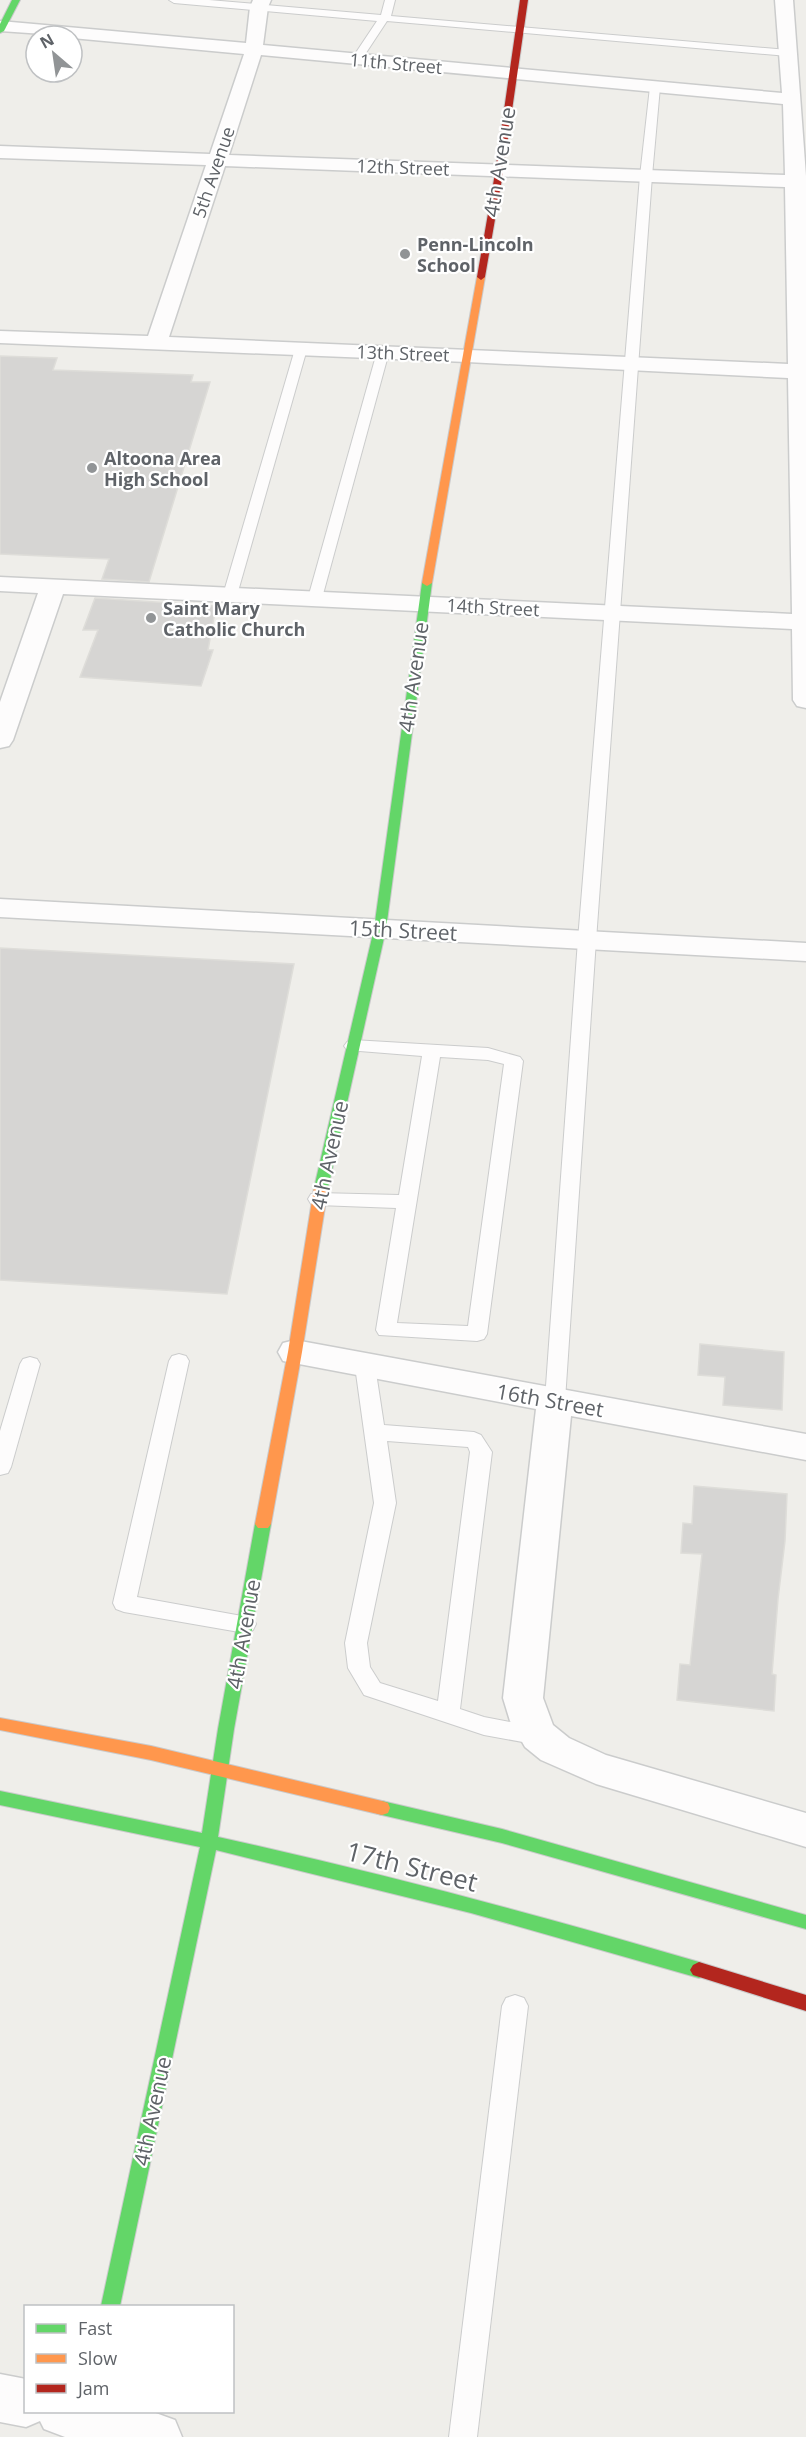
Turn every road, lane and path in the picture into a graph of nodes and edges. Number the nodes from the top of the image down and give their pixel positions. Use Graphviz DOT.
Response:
graph roads {
  1 [pos="16,0"];
  2 [pos="174,0"];
  3 [pos="390,0"];
  4 [pos="524,0"];
  5 [pos="784,0"];
  6 [pos="260,4"];
  7 [pos="385,18"];
  8 [pos="1,28"];
  9 [pos="519,30"];
  10 [pos="254,50"];
  11 [pos="788,53"];
  12 [pos="356,60"];
  13 [pos="513,74"];
  14 [pos="655,87"];
  15 [pos="792,99"];
  16 [pos="0,152"];
  17 [pos="217,159"];
  18 [pos="499,170"];
  19 [pos="646,176"];
  20 [pos="800,182"];
  21 [pos="0,337"];
  22 [pos="156,343"];
  23 [pos="301,349"];
  24 [pos="383,352"];
  25 [pos="467,356"];
  26 [pos="632,364"];
  27 [pos="802,372"];
  28 [pos="0,584"];
  29 [pos="53,586"];
  30 [pos="230,595"];
  31 [pos="315,598"];
  32 [pos="423,604"];
  33 [pos="614,613"];
  34 [pos="805,622"];
  35 [pos="806,700"];
  36 [pos="0,740"];
  37 [pos="0,908"];
  38 [pos="380,928"];
  39 [pos="587,940"];
  40 [pos="806,952"];
  41 [pos="353,1046"];
  42 [pos="432,1052"];
  43 [pos="318,1199"];
  44 [pos="407,1202"];
  45 [pos="295,1352"];
  46 [pos="179,1361"];
  47 [pos="30,1364"];
  48 [pos="365,1366"];
  49 [pos="555,1400"];
  50 [pos="374,1432"];
  51 [pos="806,1447"];
  52 [pos="0,1467"];
  53 [pos="245,1624"];
  54 [pos="448,1714"];
  55 [pos="0,1724"];
  56 [pos="539,1736"];
  57 [pos="220,1771"];
  58 [pos="0,1798"];
  59 [pos="806,1830"];
  60 [pos="209,1842"];
  61 [pos="806,1922"];
  62 [pos="806,2004"];
  63 [pos="515,2006"];
  64 [pos="110,2305"];
  65 [pos="0,2398"];
  66 [pos="24,2403"];
  67 [pos="80,2419"];
  68 [pos="158,2437"];
  69 [pos="463,2437"];
  1 -- 8 [label="street"];
  2 -- 6 [label="lane"];
  3 -- 7 [label="lane"];
  4 -- 9 [label="street, 4th Avenue"];
  5 -- 11 [label="street"];
  6 -- 7 [label="lane"];
  6 -- 10 [label="street, 5th Avenue"];
  7 -- 9 [label="lane"];
  7 -- 12 [label="lane"];
  8 -- 10 [label="street, 11th Street"];
  9 -- 11 [label="lane"];
  9 -- 13 [label="street, 4th Avenue"];
  10 -- 12 [label="street, 11th Street"];
  10 -- 17 [label="street, 5th Avenue"];
  11 -- 15 [label="street"];
  12 -- 13 [label="street, 11th Street"];
  13 -- 14 [label="street, 11th Street"];
  13 -- 18 [label="street, 4th Avenue"];
  14 -- 15 [label="street, 11th Street"];
  14 -- 19 [label="lane"];
  15 -- 20 [label="street"];
  16 -- 17 [label="street, 12th Street"];
  17 -- 18 [label="street, 12th Street"];
  17 -- 22 [label="street, 5th Avenue"];
  18 -- 19 [label="street, 12th Street"];
  18 -- 25 [label="street, 4th Avenue"];
  19 -- 20 [label="street, 12th Street"];
  19 -- 26 [label="lane"];
  20 -- 27 [label="street"];
  21 -- 22 [label="street, 13th Street"];
  22 -- 23 [label="street, 13th Street"];
  23 -- 24 [label="street, 13th Street"];
  23 -- 30 [label="lane"];
  24 -- 25 [label="street, 13th Street"];
  24 -- 31 [label="lane"];
  25 -- 26 [label="street, 13th Street"];
  25 -- 32 [label="street, 4th Avenue"];
  26 -- 27 [label="street, 13th Street"];
  26 -- 33 [label="lane"];
  27 -- 34 [label="street"];
  28 -- 29 [label="street, 14th Street"];
  29 -- 30 [label="street, 14th Street"];
  29 -- 36 [label="street"];
  30 -- 31 [label="street, 14th Street"];
  31 -- 32 [label="street, 14th Street"];
  32 -- 33 [label="street, 14th Street"];
  32 -- 38 [label="street, 4th Avenue"];
  33 -- 34 [label="street, 14th Street"];
  33 -- 39 [label="lane"];
  34 -- 35 [label="street"];
  37 -- 38 [label="street, 15th Street"];
  38 -- 39 [label="street, 15th Street"];
  38 -- 41 [label="street, 4th Avenue"];
  39 -- 40 [label="street, 15th Street"];
  39 -- 49 [label="lane"];
  41 -- 42 [label="lane"];
  41 -- 43 [label="street, 4th Avenue"];
  42 -- 44 [label="lane"];
  42 -- 44 [label="lane"];
  43 -- 44 [label="lane"];
  43 -- 45 [label="street, 4th Avenue"];
  45 -- 48 [label="street, 16th Street"];
  45 -- 53 [label="street, 4th Avenue"];
  46 -- 53 [label="lane"];
  47 -- 52 [label="lane"];
  48 -- 49 [label="street, 16th Street"];
  48 -- 50 [label="lane"];
  49 -- 51 [label="street, 16th Street"];
  49 -- 56 [label="street"];
  50 -- 54 [label="lane"];
  50 -- 54 [label="lane"];
  53 -- 57 [label="street, 4th Avenue"];
  54 -- 56 [label="lane"];
  55 -- 57 [label="street"];
  56 -- 59 [label="street"];
  57 -- 60 [label="street, 4th Avenue"];
  57 -- 61 [label="street"];
  58 -- 60 [label="street, 17th Street"];
  60 -- 62 [label="street, 17th Street"];
  60 -- 64 [label="street, 4th Avenue"];
  63 -- 69 [label="lane"];
  65 -- 66 [label="street"];
  67 -- 68 [label="street"];
}
